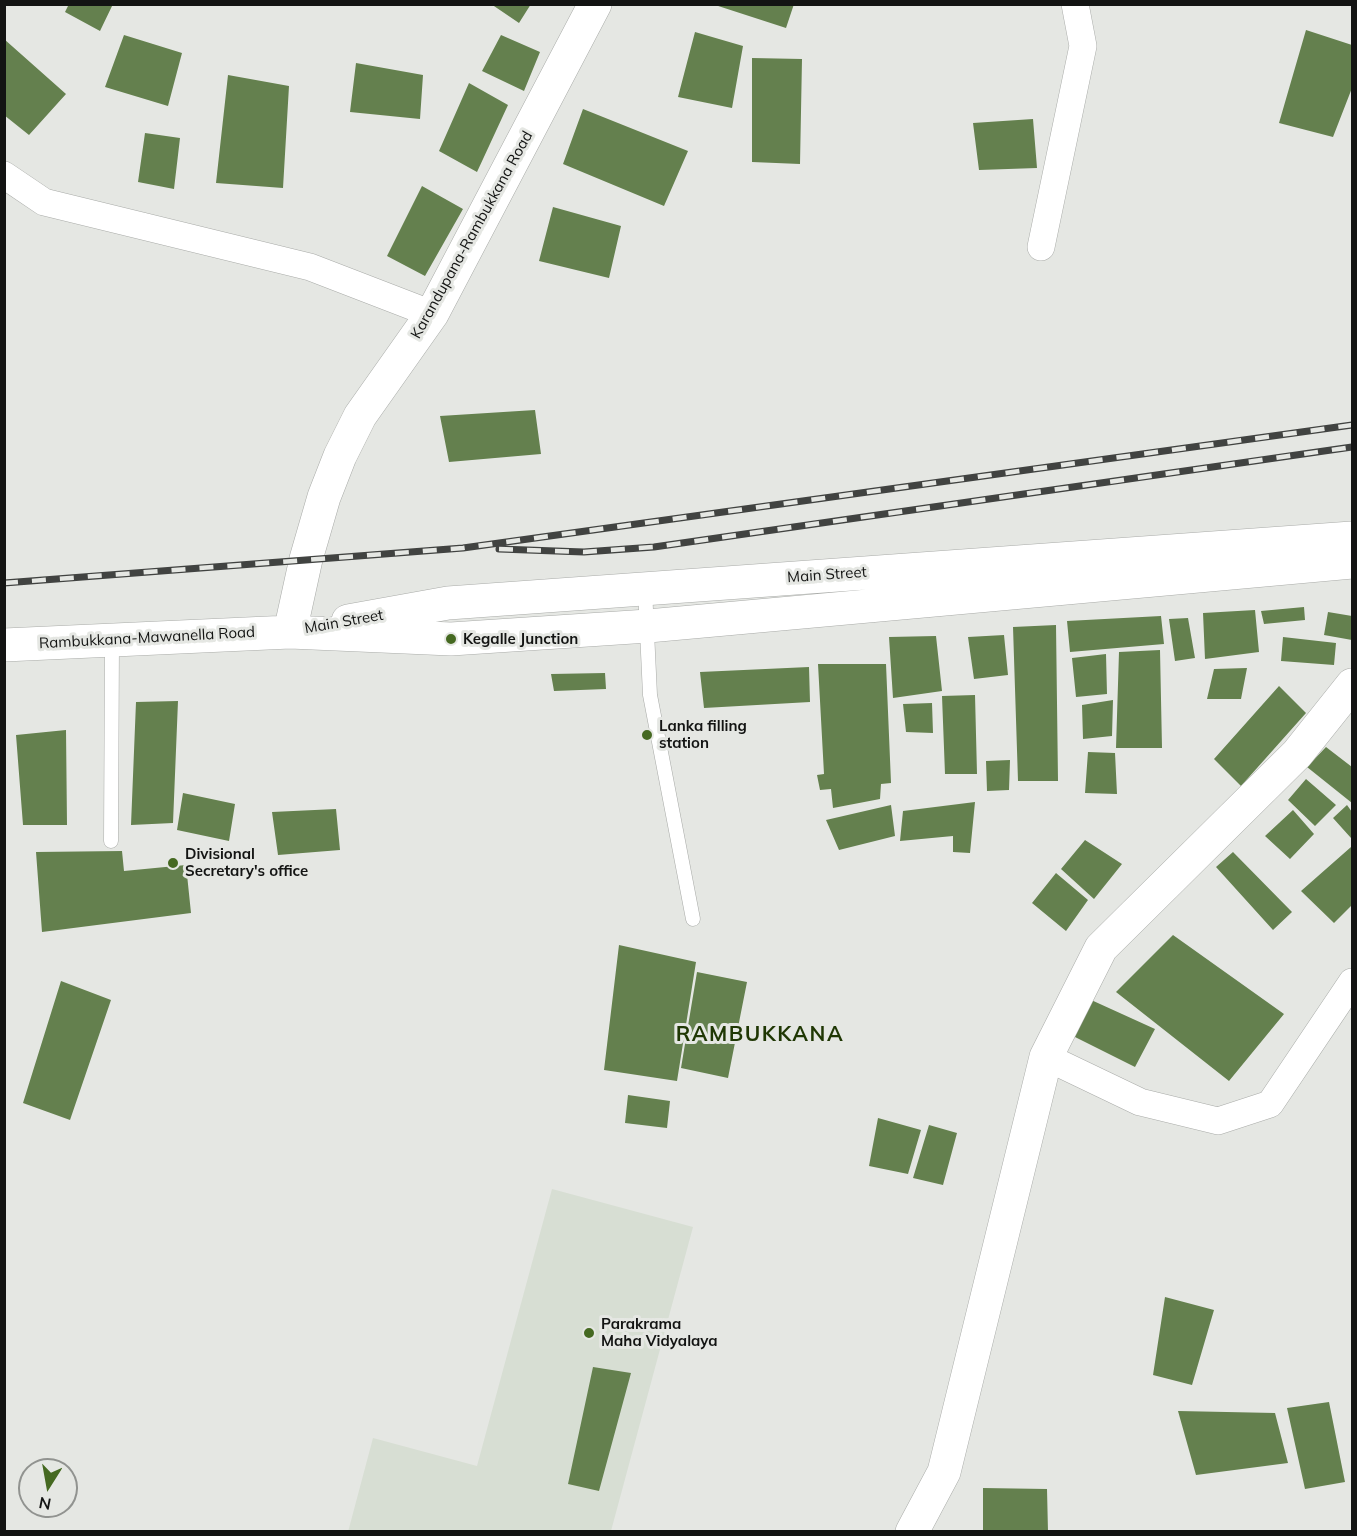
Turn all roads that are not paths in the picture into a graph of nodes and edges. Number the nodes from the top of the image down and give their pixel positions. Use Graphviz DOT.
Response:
graph roads {
  1 [pos="596,4"];
  2 [pos="1075,4"];
  3 [pos="4,175"];
  4 [pos="1041,247"];
  5 [pos="432,314"];
  6 [pos="1353,538"];
  7 [pos="1353,562"];
  8 [pos="645,588"];
  9 [pos="648,626"];
  10 [pos="290,632"];
  11 [pos="112,640"];
  12 [pos="4,645"];
  13 [pos="1353,685"];
  14 [pos="111,841"];
  15 [pos="693,919"];
  16 [pos="1353,982"];
  17 [pos="1046,1057"];
  18 [pos="912,1532"];
  1 -- 5 [label="main road, Karandupana-Rambukkana Road"];
  2 -- 4 [label="street"];
  3 -- 5 [label="street"];
  5 -- 10 [label="main road, Karandupana-Rambukkana Road"];
  6 -- 8 [label="main road, Main Street"];
  7 -- 9 [label="main road, Main Street"];
  8 -- 9 [label="lane"];
  8 -- 10 [label="main road, Main Street"];
  9 -- 10 [label="main road, Main Street"];
  9 -- 15 [label="lane"];
  10 -- 11 [label="main road, Rambukkana-Mawanella Road"];
  11 -- 12 [label="main road, Rambukkana-Mawanella Road"];
  11 -- 14 [label="lane"];
  13 -- 17 [label="main road"];
  16 -- 17 [label="street"];
  17 -- 18 [label="main road"];
}
